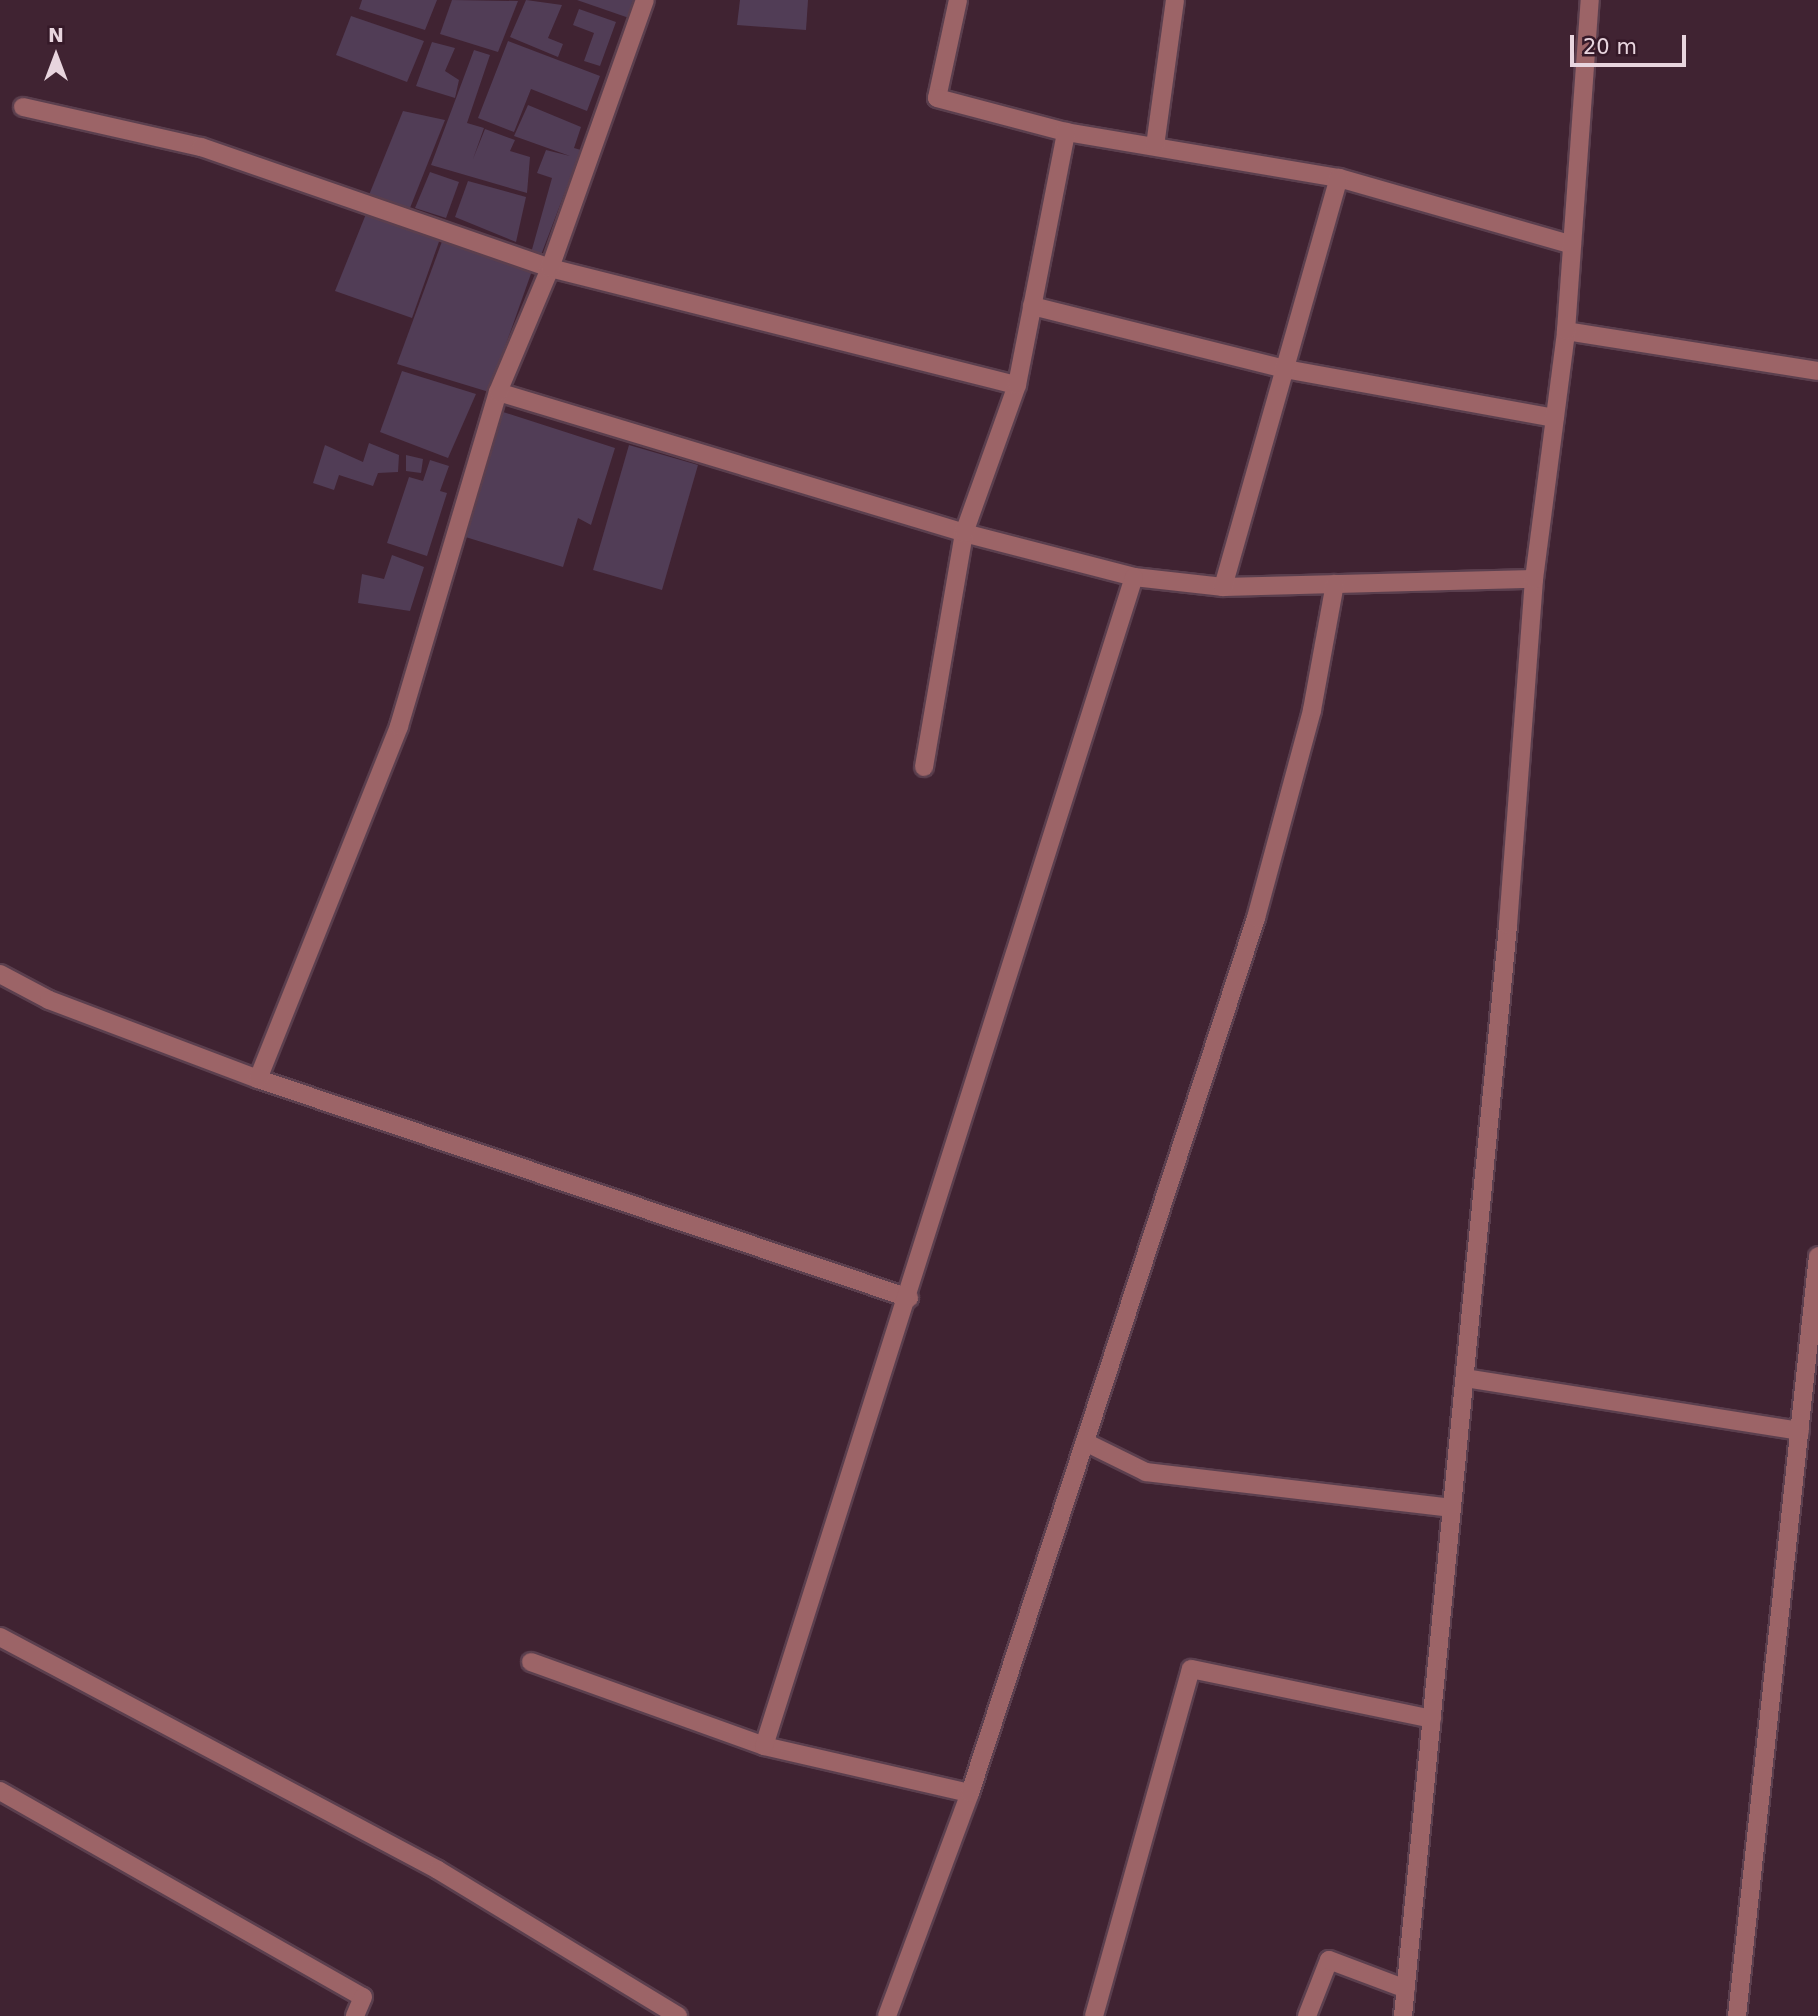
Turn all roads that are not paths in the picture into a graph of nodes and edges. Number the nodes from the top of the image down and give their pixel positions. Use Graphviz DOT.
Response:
graph roads {
  1 [pos="645,0"];
  2 [pos="958,0"];
  3 [pos="1175,0"];
  4 [pos="1590,0"];
  5 [pos="23,107"];
  6 [pos="1066,132"];
  7 [pos="1155,146"];
  8 [pos="1339,178"];
  9 [pos="1572,246"];
  10 [pos="550,268"];
  11 [pos="1032,306"];
  12 [pos="1566,331"];
  13 [pos="1284,369"];
  14 [pos="1818,370"];
  15 [pos="1017,385"];
  16 [pos="498,393"];
  17 [pos="1555,418"];
  18 [pos="964,533"];
  19 [pos="1134,577"];
  20 [pos="1534,579"];
  21 [pos="1335,584"];
  22 [pos="1223,587"];
  23 [pos="924,767"];
  24 [pos="0,974"];
  25 [pos="258,1079"];
  26 [pos="1818,1256"];
  27 [pos="909,1298"];
  28 [pos="1465,1378"];
  29 [pos="1800,1431"];
  30 [pos="1085,1442"];
  31 [pos="1452,1508"];
  32 [pos="0,1637"];
  33 [pos="531,1662"];
  34 [pos="1432,1719"];
  35 [pos="764,1746"];
  36 [pos="0,1791"];
  37 [pos="970,1793"];
  38 [pos="1406,1989"];
  39 [pos="355,2016"];
  40 [pos="678,2016"];
  41 [pos="887,2016"];
  42 [pos="1094,2016"];
  43 [pos="1307,2016"];
  44 [pos="1403,2016"];
  45 [pos="1737,2016"];
  1 -- 10 [label="street"];
  2 -- 6 [label="street"];
  3 -- 7 [label="street"];
  4 -- 9 [label="street"];
  5 -- 10 [label="street"];
  6 -- 7 [label="street"];
  6 -- 11 [label="street"];
  7 -- 8 [label="street"];
  8 -- 9 [label="street"];
  8 -- 13 [label="street"];
  9 -- 12 [label="street"];
  10 -- 15 [label="street"];
  10 -- 16 [label="street"];
  11 -- 13 [label="street"];
  11 -- 15 [label="street"];
  12 -- 14 [label="street"];
  12 -- 17 [label="street"];
  13 -- 17 [label="street"];
  13 -- 22 [label="street"];
  15 -- 18 [label="street"];
  16 -- 18 [label="street"];
  16 -- 25 [label="street"];
  17 -- 20 [label="street"];
  18 -- 19 [label="street"];
  18 -- 23 [label="street"];
  19 -- 22 [label="street"];
  19 -- 27 [label="street"];
  20 -- 21 [label="street"];
  20 -- 28 [label="street"];
  21 -- 22 [label="street"];
  21 -- 30 [label="street"];
  24 -- 25 [label="street"];
  25 -- 27 [label="street"];
  26 -- 29 [label="street"];
  27 -- 35 [label="street"];
  28 -- 29 [label="street"];
  28 -- 31 [label="street"];
  29 -- 45 [label="street"];
  30 -- 31 [label="street"];
  30 -- 37 [label="street"];
  31 -- 34 [label="street"];
  32 -- 40 [label="street"];
  33 -- 35 [label="street"];
  34 -- 38 [label="street"];
  34 -- 42 [label="street"];
  35 -- 37 [label="street"];
  36 -- 39 [label="street"];
  37 -- 41 [label="street"];
  38 -- 43 [label="street"];
  38 -- 44 [label="street"];
}
